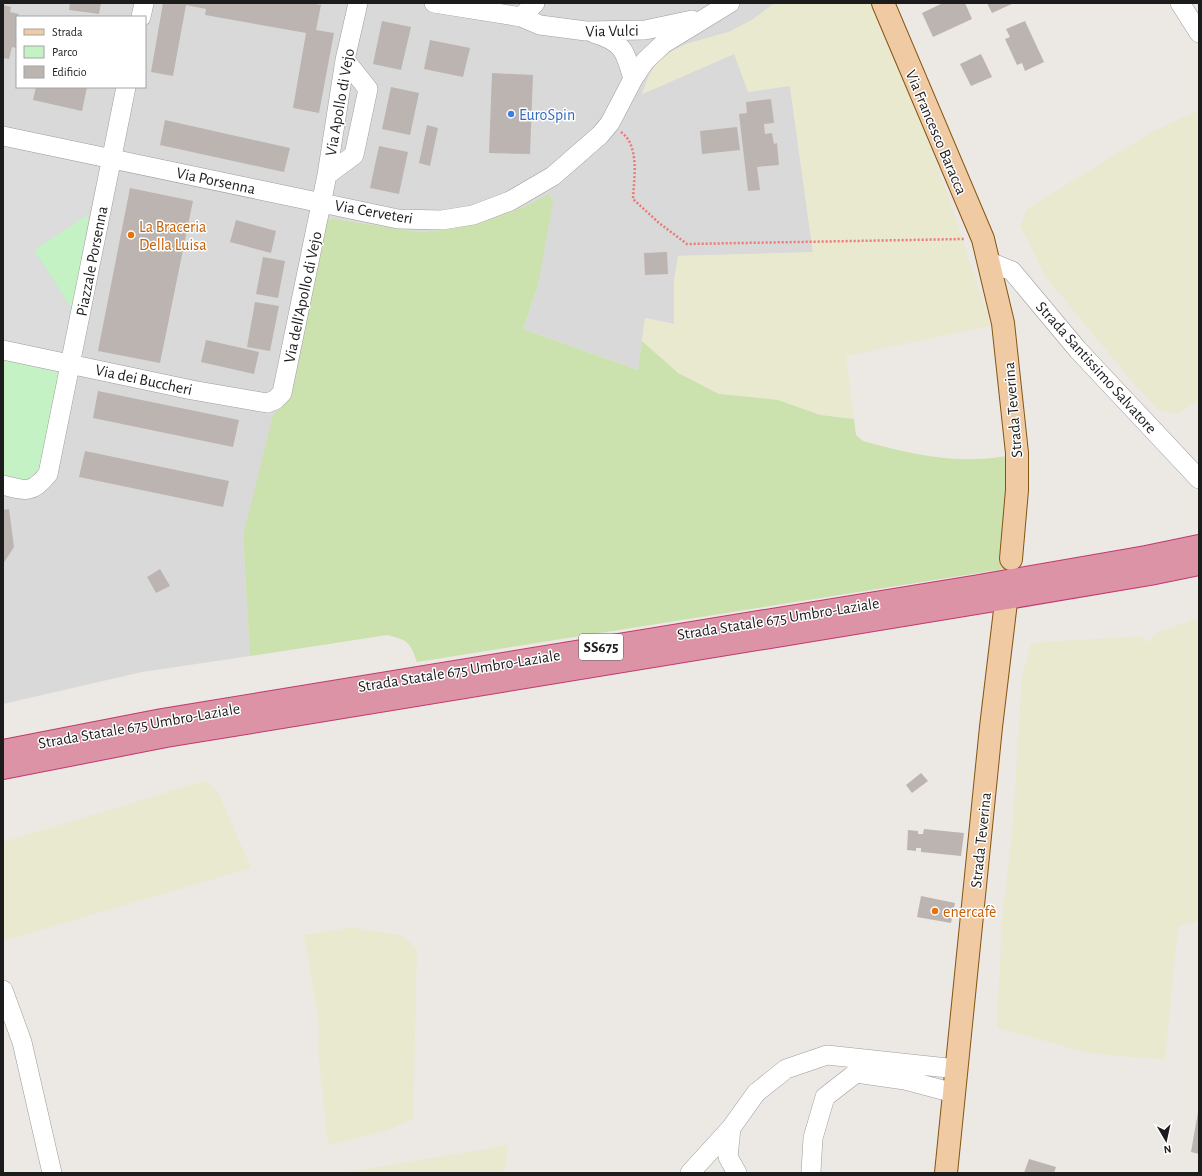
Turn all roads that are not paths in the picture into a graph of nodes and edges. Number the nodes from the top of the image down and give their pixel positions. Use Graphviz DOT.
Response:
graph roads {
  1 [pos="144,3"];
  2 [pos="358,3"];
  3 [pos="434,3"];
  4 [pos="535,3"];
  5 [pos="730,3"];
  6 [pos="883,3"];
  7 [pos="1180,3"];
  8 [pos="141,16"];
  9 [pos="521,17"];
  10 [pos="704,18"];
  11 [pos="586,31"];
  12 [pos="1199,33"];
  13 [pos="346,60"];
  14 [pos="633,79"];
  15 [pos="126,88"];
  16 [pos="3,136"];
  17 [pos="111,158"];
  18 [pos="327,175"];
  19 [pos="321,201"];
  20 [pos="990,262"];
  21 [pos="3,350"];
  22 [pos="72,364"];
  23 [pos="282,393"];
  24 [pos="1199,479"];
  25 [pos="3,485"];
  26 [pos="1199,546"];
  27 [pos="1011,560"];
  28 [pos="1199,564"];
  29 [pos="1006,602"];
  30 [pos="3,751"];
  31 [pos="3,768"];
  32 [pos="3,990"];
  33 [pos="957,1069"];
  34 [pos="954,1093"];
  35 [pos="731,1128"];
  36 [pos="811,1172"];
  37 [pos="52,1173"];
  38 [pos="690,1173"];
  39 [pos="737,1173"];
  40 [pos="946,1173"];
  1 -- 8 [label="street"];
  2 -- 13 [label="street, Via Apollo di Vejo"];
  3 -- 9 [label="street, Via Vulci"];
  4 -- 9 [label="street"];
  5 -- 10 [label="street, Via Cerveteri"];
  6 -- 20 [label="main road, Via Francesco Baracca"];
  7 -- 12 [label="street"];
  9 -- 11 [label="street, Via Vulci"];
  10 -- 11 [label="street, Via Vulci"];
  10 -- 14 [label="street, Via Cerveteri"];
  11 -- 14 [label="street"];
  13 -- 18 [label="street, Via Apollo di Vejo"];
  13 -- 18 [label="street"];
  14 -- 19 [label="street, Via Cerveteri"];
  15 -- 17 [label="street"];
  16 -- 17 [label="street, Via Porsenna"];
  17 -- 19 [label="street, Via Porsenna"];
  17 -- 22 [label="street, Piazzale Porsenna"];
  18 -- 19 [label="street, Via Apollo di Vejo"];
  19 -- 23 [label="street, Via dell'Apollo di Vejo"];
  20 -- 24 [label="street, Strada Santissimo Salvatore"];
  20 -- 27 [label="main road, Strada Teverina"];
  21 -- 22 [label="street, Via dei Buccheri"];
  22 -- 23 [label="street, Via dei Buccheri"];
  22 -- 25 [label="street, Piazzale Porsenna"];
  26 -- 30 [label="highway, Strada Statale 675 Umbro-Laziale / SS675"];
  28 -- 31 [label="highway, Strada Statale 675 Umbro-Laziale / SS675"];
  29 -- 33 [label="main road, Strada Teverina"];
  32 -- 37 [label="street"];
  33 -- 34 [label="main road, Strada Teverina"];
  33 -- 35 [label="street"];
  34 -- 36 [label="street"];
  34 -- 40 [label="main road, Strada Teverina"];
  35 -- 38 [label="street"];
  35 -- 39 [label="street"];
}
